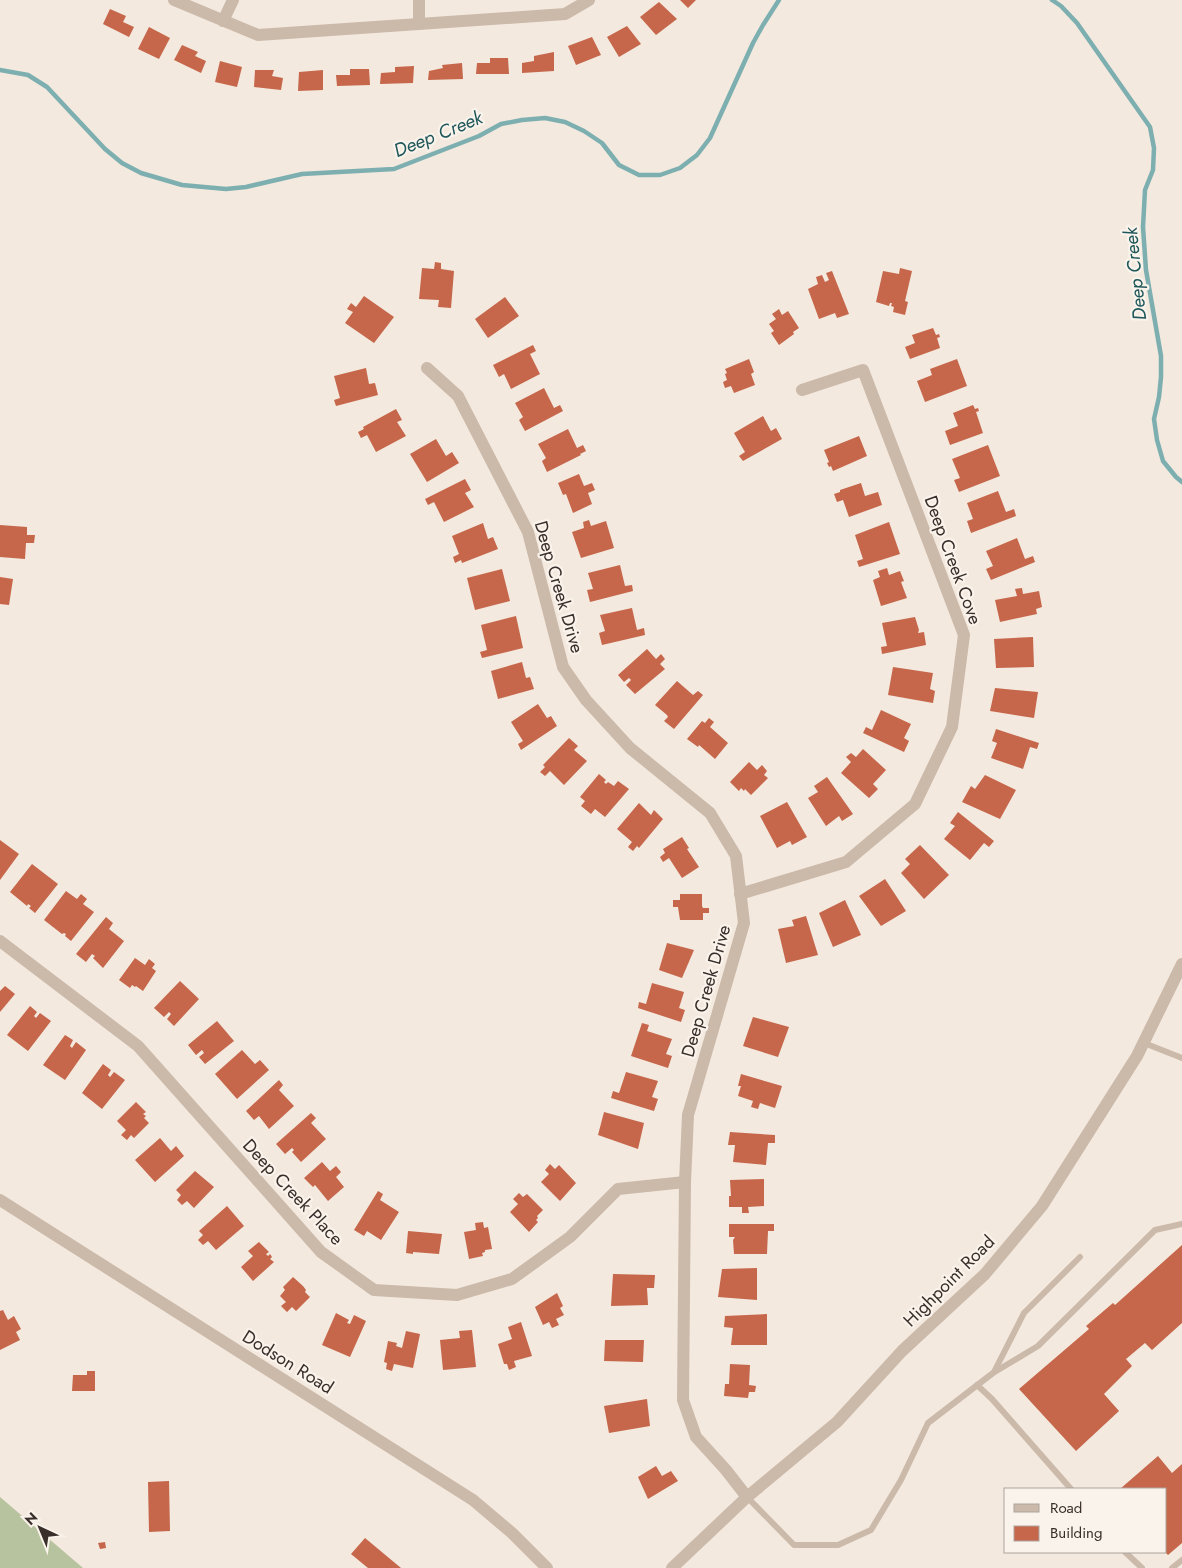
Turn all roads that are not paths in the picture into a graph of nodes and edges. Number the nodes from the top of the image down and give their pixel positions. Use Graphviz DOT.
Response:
graph roads {
  1 [pos="174,0"];
  2 [pos="233,0"];
  3 [pos="419,0"];
  4 [pos="589,0"];
  5 [pos="223,21"];
  6 [pos="419,24"];
  7 [pos="427,368"];
  8 [pos="802,390"];
  9 [pos="740,894"];
  10 [pos="0,941"];
  11 [pos="1182,964"];
  12 [pos="1144,1043"];
  13 [pos="1182,1058"];
  14 [pos="685,1182"];
  15 [pos="0,1200"];
  16 [pos="1182,1224"];
  17 [pos="1080,1257"];
  18 [pos="993,1373"];
  19 [pos="977,1385"];
  20 [pos="1070,1488"];
  21 [pos="746,1497"];
  22 [pos="1126,1553"];
  23 [pos="1182,1560"];
  24 [pos="546,1568"];
  25 [pos="672,1568"];
  26 [pos="1142,1568"];
  27 [pos="1172,1568"];
  1 -- 5 [label="street"];
  2 -- 5 [label="street"];
  3 -- 6 [label="street"];
  4 -- 6 [label="street"];
  5 -- 6 [label="street"];
  7 -- 9 [label="street, Deep Creek Drive"];
  8 -- 9 [label="street, Deep Creek Cove"];
  9 -- 14 [label="street, Deep Creek Drive"];
  10 -- 14 [label="street, Deep Creek Place"];
  11 -- 12 [label="street, Highpoint Road"];
  12 -- 13 [label="lane"];
  12 -- 21 [label="street, Highpoint Road"];
  14 -- 21 [label="street, Deep Creek Drive"];
  15 -- 24 [label="street, Dodson Road"];
  16 -- 18 [label="lane"];
  17 -- 18 [label="lane"];
  18 -- 19 [label="lane"];
  19 -- 20 [label="lane"];
  19 -- 21 [label="lane"];
  21 -- 25 [label="street, Highpoint Road"];
  22 -- 26 [label="lane"];
  23 -- 27 [label="lane"];
}
